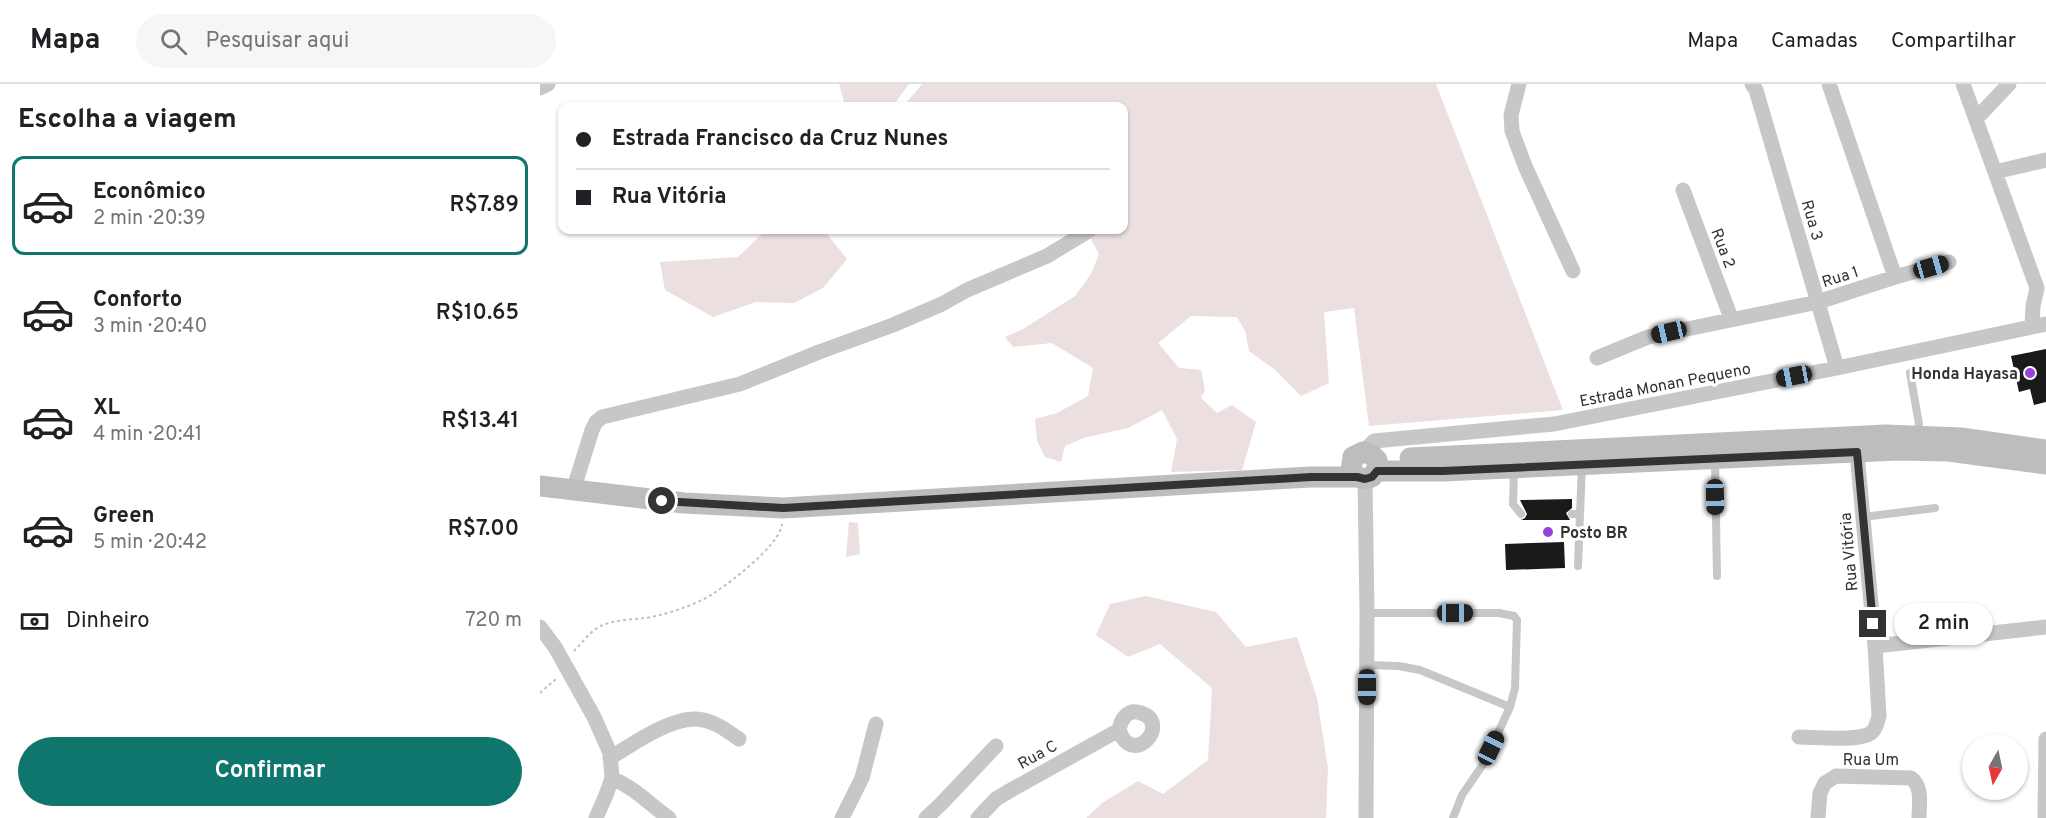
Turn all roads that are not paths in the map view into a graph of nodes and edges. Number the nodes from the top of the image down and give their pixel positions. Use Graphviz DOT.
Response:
graph roads {
  1 [pos="548,84"];
  2 [pos="1519,84"];
  3 [pos="1752,84"];
  4 [pos="1828,84"];
  5 [pos="1963,84"];
  6 [pos="2009,84"];
  7 [pos="540,88"];
  8 [pos="1976,119"];
  9 [pos="2046,160"];
  10 [pos="1995,172"];
  11 [pos="1683,190"];
  12 [pos="1083,234"];
  13 [pos="1949,262"];
  14 [pos="1573,271"];
  15 [pos="1895,278"];
  16 [pos="2041,289"];
  17 [pos="1818,302"];
  18 [pos="1731,318"];
  19 [pos="2039,325"];
  20 [pos="1598,358"];
  21 [pos="1837,368"];
  22 [pos="1910,373"];
  23 [pos="1917,435"];
  24 [pos="1856,444"];
  25 [pos="2046,450"];
  26 [pos="1714,451"];
  27 [pos="1582,457"];
  28 [pos="1514,460"];
  29 [pos="2046,464"];
  30 [pos="1365,467"];
  31 [pos="540,486"];
  32 [pos="573,491"];
  33 [pos="1935,508"];
  34 [pos="1521,514"];
  35 [pos="1863,517"];
  36 [pos="1578,566"];
  37 [pos="1717,576"];
  38 [pos="1367,613"];
  39 [pos="540,627"];
  40 [pos="2046,627"];
  41 [pos="1875,646"];
  42 [pos="1367,665"];
  43 [pos="1510,707"];
  44 [pos="876,724"];
  45 [pos="1119,730"];
  46 [pos="1799,737"];
  47 [pos="739,739"];
  48 [pos="2046,739"];
  49 [pos="996,746"];
  50 [pos="610,758"];
  51 [pos="612,778"];
  52 [pos="596,818"];
  53 [pos="669,818"];
  54 [pos="843,818"];
  55 [pos="926,818"];
  56 [pos="978,818"];
  57 [pos="1366,818"];
  58 [pos="1453,818"];
  59 [pos="1818,818"];
  60 [pos="1919,818"];
  61 [pos="2045,818"];
  1 -- 7 [label="street"];
  2 -- 14 [label="street"];
  3 -- 17 [label="street, Rua 3"];
  4 -- 15 [label="street"];
  5 -- 8 [label="street"];
  6 -- 8 [label="street"];
  8 -- 10 [label="street"];
  9 -- 10 [label="street"];
  10 -- 16 [label="street"];
  11 -- 18 [label="street, Rua 2"];
  12 -- 32 [label="street"];
  13 -- 15 [label="street, Rua 1"];
  15 -- 17 [label="street, Rua 1"];
  16 -- 19 [label="street"];
  17 -- 18 [label="street, Rua 1"];
  17 -- 21 [label="street, Rua 3"];
  18 -- 20 [label="street, Rua 1"];
  19 -- 21 [label="street, Estrada Monan Pequeno"];
  21 -- 30 [label="street, Estrada Monan Pequeno"];
  22 -- 23 [label="lane"];
  23 -- 24 [label="main road"];
  23 -- 25 [label="main road"];
  24 -- 26 [label="main road"];
  24 -- 29 [label="main road"];
  24 -- 35 [label="street, Rua Vitória"];
  26 -- 27 [label="main road"];
  26 -- 37 [label="lane"];
  27 -- 28 [label="main road"];
  27 -- 36 [label="lane"];
  28 -- 30 [label="main road"];
  28 -- 34 [label="lane"];
  30 -- 32 [label="main road"];
  30 -- 38 [label="street"];
  31 -- 32 [label="main road"];
  33 -- 35 [label="lane"];
  35 -- 41 [label="street, Rua Vitória"];
  38 -- 42 [label="street"];
  38 -- 43 [label="lane"];
  39 -- 50 [label="street"];
  40 -- 41 [label="street"];
  41 -- 46 [label="street, Rua Vitória"];
  42 -- 43 [label="lane"];
  42 -- 57 [label="street"];
  43 -- 58 [label="lane"];
  44 -- 54 [label="street"];
  45 -- 56 [label="street, Rua C"];
  47 -- 50 [label="street"];
  48 -- 61 [label="street"];
  49 -- 55 [label="street"];
  50 -- 51 [label="street"];
  51 -- 52 [label="street"];
  51 -- 53 [label="street"];
  59 -- 60 [label="street, Rua Um"];
}
